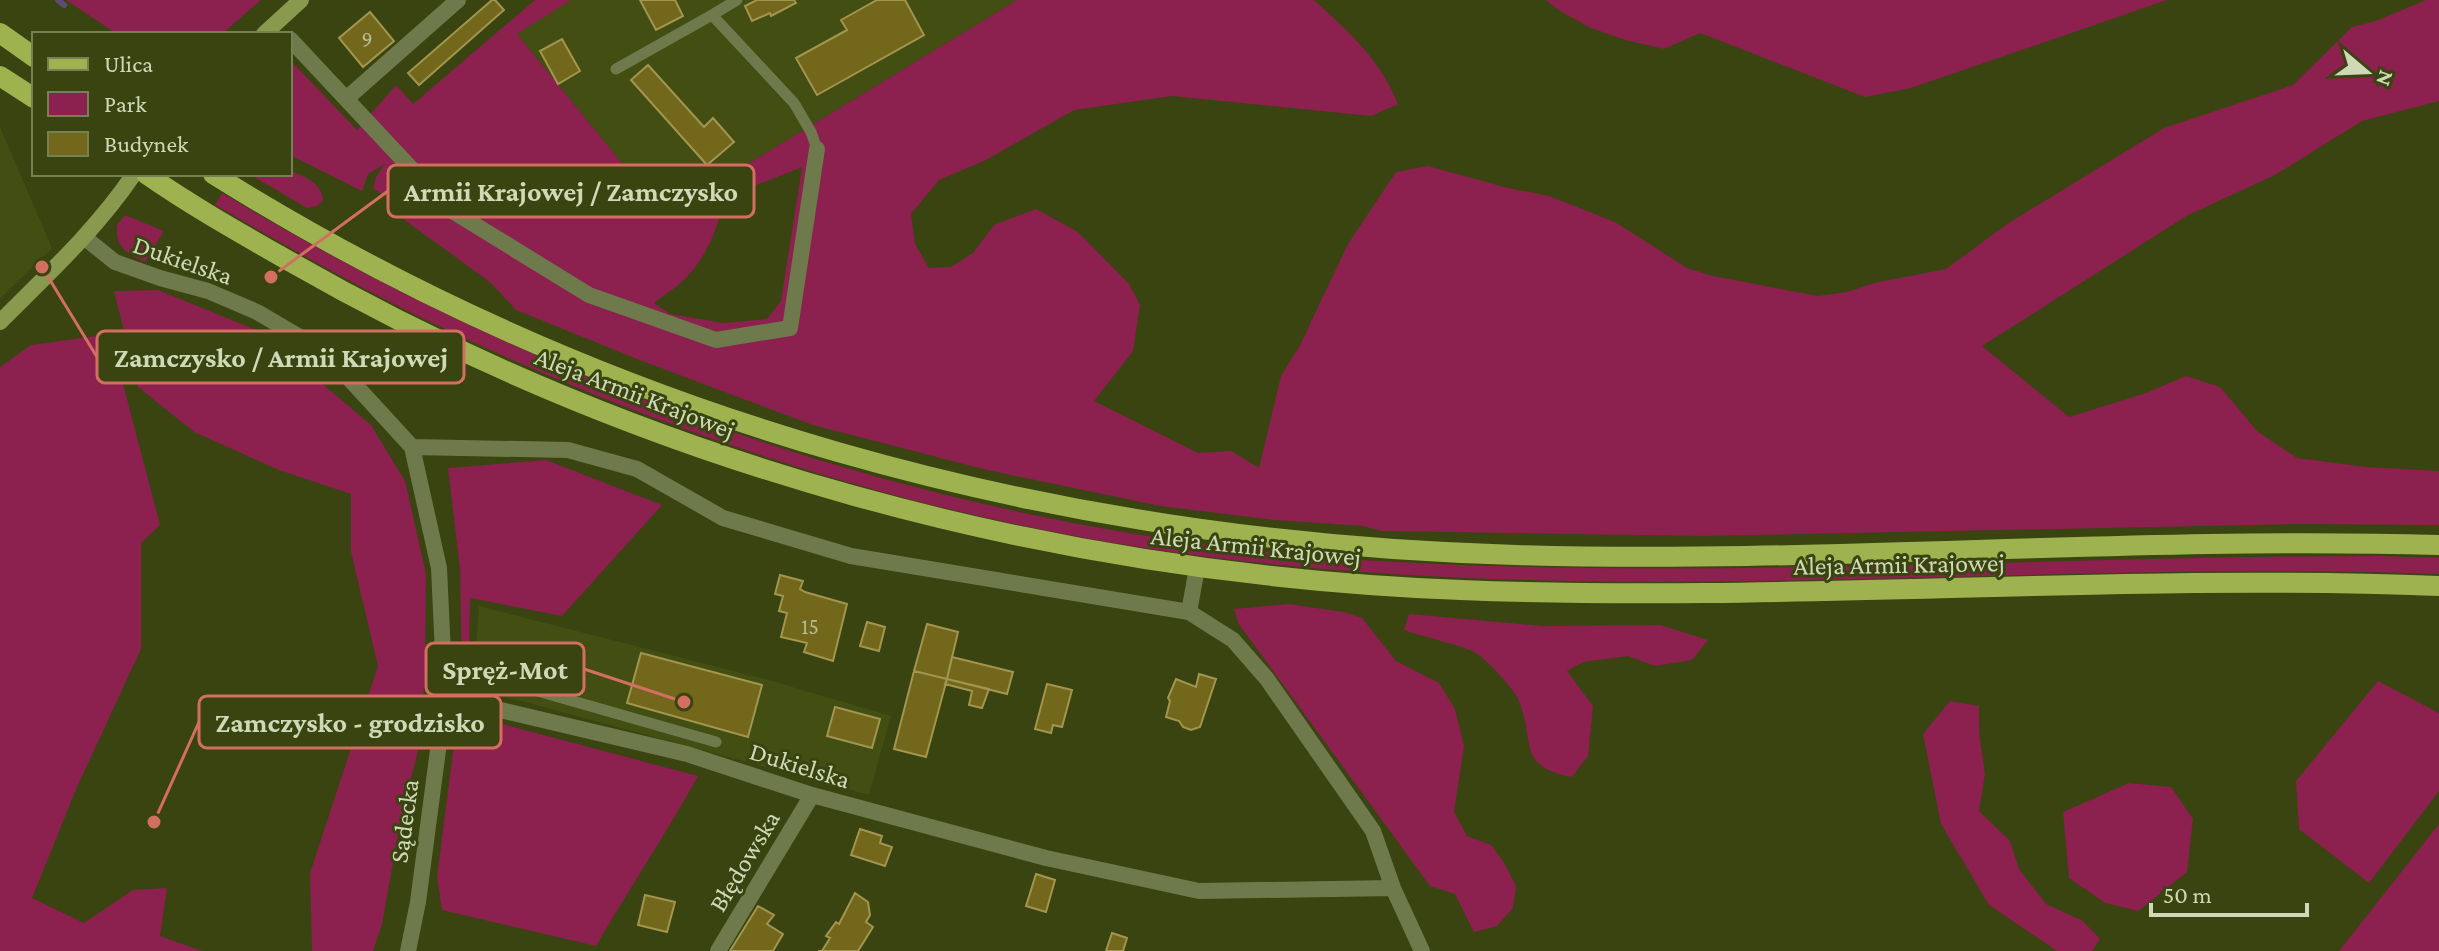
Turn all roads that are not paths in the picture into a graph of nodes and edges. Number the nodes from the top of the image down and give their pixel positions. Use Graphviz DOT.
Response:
graph roads {
  1 [pos="301,0"];
  2 [pos="458,0"];
  3 [pos="737,0"];
  4 [pos="712,15"];
  5 [pos="275,30"];
  6 [pos="0,33"];
  7 [pos="292,41"];
  8 [pos="32,56"];
  9 [pos="616,69"];
  10 [pos="0,76"];
  11 [pos="32,97"];
  12 [pos="346,99"];
  13 [pos="817,149"];
  14 [pos="133,176"];
  15 [pos="149,176"];
  16 [pos="216,176"];
  17 [pos="85,238"];
  18 [pos="0,322"];
  19 [pos="412,447"];
  20 [pos="2439,545"];
  21 [pos="1197,568"];
  22 [pos="2439,586"];
  23 [pos="1189,612"];
  24 [pos="444,669"];
  25 [pos="445,697"];
  26 [pos="716,742"];
  27 [pos="812,795"];
  28 [pos="1393,888"];
  29 [pos="408,951"];
  30 [pos="718,951"];
  31 [pos="1422,951"];
  1 -- 5 [label="street"];
  2 -- 12 [label="street"];
  3 -- 4 [label="lane"];
  4 -- 9 [label="lane"];
  4 -- 13 [label="lane"];
  6 -- 8 [label="main road"];
  7 -- 12 [label="street"];
  10 -- 11 [label="main road"];
  12 -- 13 [label="street"];
  14 -- 17 [label="street"];
  15 -- 21 [label="main road, Aleja Armii Krajowej"];
  16 -- 20 [label="main road, Aleja Armii Krajowej"];
  17 -- 18 [label="street"];
  17 -- 19 [label="street, Dukielska"];
  19 -- 23 [label="street"];
  19 -- 24 [label="street, Dukielska"];
  21 -- 22 [label="main road, Aleja Armii Krajowej"];
  21 -- 23 [label="street"];
  23 -- 28 [label="street"];
  24 -- 25 [label="street, Dukielska"];
  24 -- 26 [label="lane"];
  25 -- 27 [label="street, Dukielska"];
  25 -- 29 [label="street, Sądecka"];
  27 -- 28 [label="street, Dukielska"];
  27 -- 30 [label="street, Błędowska"];
  28 -- 31 [label="street"];
}
